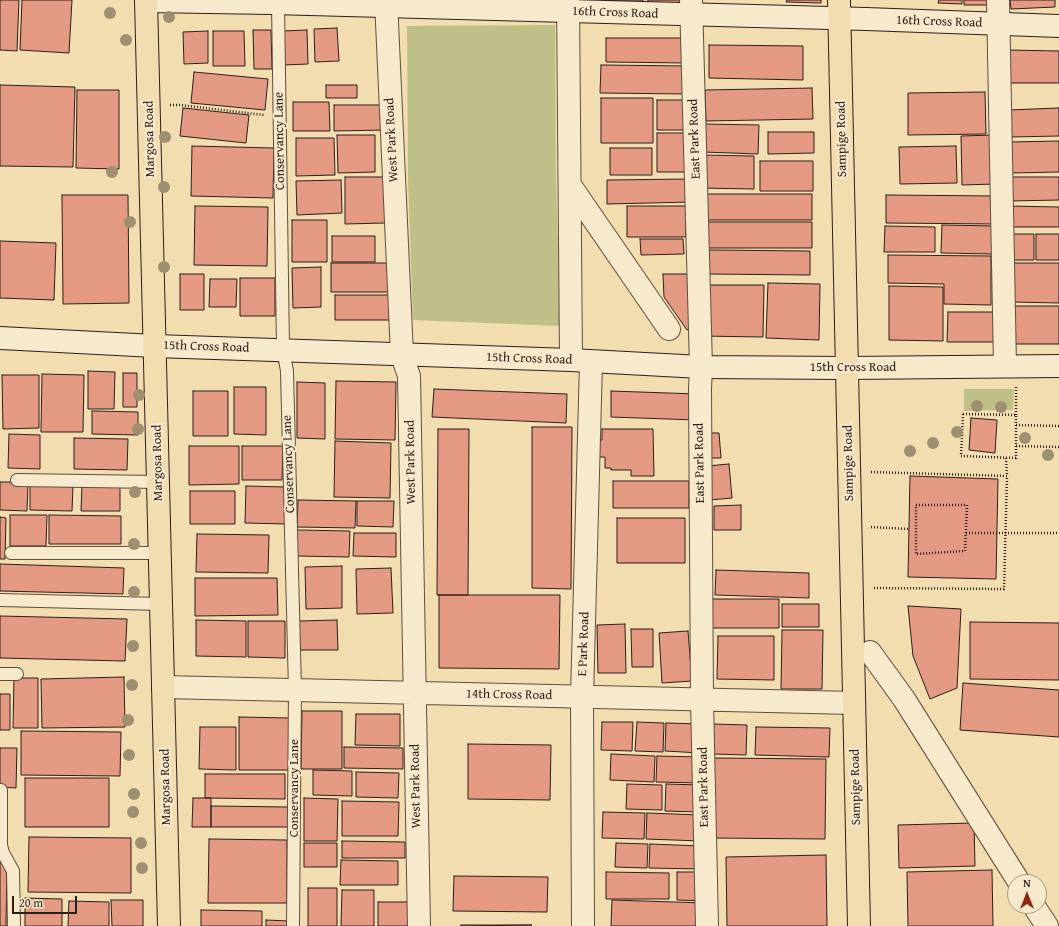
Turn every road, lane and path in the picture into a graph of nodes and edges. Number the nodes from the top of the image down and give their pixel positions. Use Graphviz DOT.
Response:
graph roads {
  1 [pos="146,0"];
  2 [pos="998,0"];
  3 [pos="274,2"];
  4 [pos="386,3"];
  5 [pos="427,4"];
  6 [pos="568,6"];
  7 [pos="691,7"];
  8 [pos="839,9"];
  9 [pos="999,24"];
  10 [pos="1059,26"];
  11 [pos="167,105"];
  12 [pos="280,116"];
  13 [pos="570,185"];
  14 [pos="669,329"];
  15 [pos="0,338"];
  16 [pos="155,346"];
  17 [pos="283,349"];
  18 [pos="402,355"];
  19 [pos="581,361"];
  20 [pos="1005,366"];
  21 [pos="1059,366"];
  22 [pos="701,367"];
  23 [pos="847,368"];
  24 [pos="1016,402"];
  25 [pos="1016,415"];
  26 [pos="1016,425"];
  27 [pos="1059,426"];
  28 [pos="1016,446"];
  29 [pos="1059,447"];
  30 [pos="1006,458"];
  31 [pos="870,472"];
  32 [pos="1007,476"];
  33 [pos="16,480"];
  34 [pos="158,482"];
  35 [pos="898,528"];
  36 [pos="909,529"];
  37 [pos="966,533"];
  38 [pos="1005,533"];
  39 [pos="1059,533"];
  40 [pos="11,552"];
  41 [pos="160,553"];
  42 [pos="852,588"];
  43 [pos="0,600"];
  44 [pos="161,604"];
  45 [pos="870,652"];
  46 [pos="0,674"];
  47 [pos="16,674"];
  48 [pos="163,687"];
  49 [pos="295,690"];
  50 [pos="414,693"];
  51 [pos="582,697"];
  52 [pos="702,700"];
  53 [pos="854,703"];
  54 [pos="1,790"];
  55 [pos="1014,874"];
  56 [pos="1039,914"];
  57 [pos="14,926"];
  58 [pos="169,926"];
  59 [pos="294,926"];
  60 [pos="419,926"];
  61 [pos="583,926"];
  62 [pos="707,926"];
  63 [pos="859,926"];
  64 [pos="1047,926"];
  1 -- 3 [label="street, 16th Cross Road"];
  1 -- 16 [label="main road, Margosa Road"];
  2 -- 9 [label="street"];
  3 -- 4 [label="street, 16th Cross Road"];
  3 -- 12 [label="lane, Conservancy Lane"];
  4 -- 5 [label="street, 16th Cross Road"];
  4 -- 18 [label="street, West Park Road"];
  5 -- 6 [label="street, 16th Cross Road"];
  6 -- 7 [label="street, 16th Cross Road"];
  6 -- 13 [label="street"];
  7 -- 8 [label="street, 16th Cross Road"];
  7 -- 22 [label="street, East Park Road"];
  8 -- 9 [label="street, 16th Cross Road"];
  8 -- 23 [label="main road, Sampige Road"];
  9 -- 10 [label="street, 16th Cross Road"];
  9 -- 20 [label="street"];
  11 -- 12 [label="path"];
  12 -- 17 [label="lane, Conservancy Lane"];
  13 -- 14 [label="street"];
  13 -- 19 [label="street"];
  15 -- 16 [label="street, 15th Cross Road"];
  16 -- 17 [label="street, 15th Cross Road"];
  16 -- 34 [label="main road, Margosa Road"];
  17 -- 18 [label="street, 15th Cross Road"];
  17 -- 49 [label="lane, Conservancy Lane"];
  18 -- 19 [label="street, 15th Cross Road"];
  18 -- 50 [label="street, West Park Road"];
  19 -- 22 [label="street, 15th Cross Road"];
  19 -- 51 [label="street, E Park Road"];
  20 -- 21 [label="street, 15th Cross Road"];
  20 -- 23 [label="street, 15th Cross Road"];
  22 -- 23 [label="street, 15th Cross Road"];
  22 -- 52 [label="street, East Park Road"];
  23 -- 42 [label="main road, Sampige Road"];
  24 -- 25 [label="path"];
  25 -- 26 [label="path"];
  25 -- 30 [label="path"];
  26 -- 27 [label="path"];
  26 -- 28 [label="path"];
  28 -- 29 [label="path"];
  28 -- 30 [label="path"];
  30 -- 32 [label="path"];
  31 -- 32 [label="path"];
  32 -- 38 [label="path"];
  33 -- 34 [label="lane"];
  34 -- 41 [label="main road, Margosa Road"];
  35 -- 36 [label="path"];
  37 -- 37 [label="path"];
  37 -- 38 [label="path"];
  38 -- 39 [label="path"];
  38 -- 42 [label="path"];
  40 -- 41 [label="lane"];
  41 -- 44 [label="main road, Margosa Road"];
  42 -- 53 [label="main road, Sampige Road"];
  43 -- 44 [label="lane"];
  44 -- 48 [label="main road, Margosa Road"];
  45 -- 55 [label="street"];
  46 -- 47 [label="lane"];
  48 -- 49 [label="street, 14th Cross Road"];
  48 -- 58 [label="main road, Margosa Road"];
  49 -- 50 [label="street, 14th Cross Road"];
  49 -- 59 [label="lane, Conservancy Lane"];
  50 -- 51 [label="street, 14th Cross Road"];
  50 -- 60 [label="street, West Park Road"];
  51 -- 52 [label="street, 14th Cross Road"];
  51 -- 61 [label="street, E Park Road"];
  52 -- 53 [label="street, 14th Cross Road"];
  52 -- 62 [label="street, East Park Road"];
  53 -- 63 [label="main road, Sampige Road"];
  54 -- 57 [label="lane"];
  56 -- 64 [label="street"];
}
